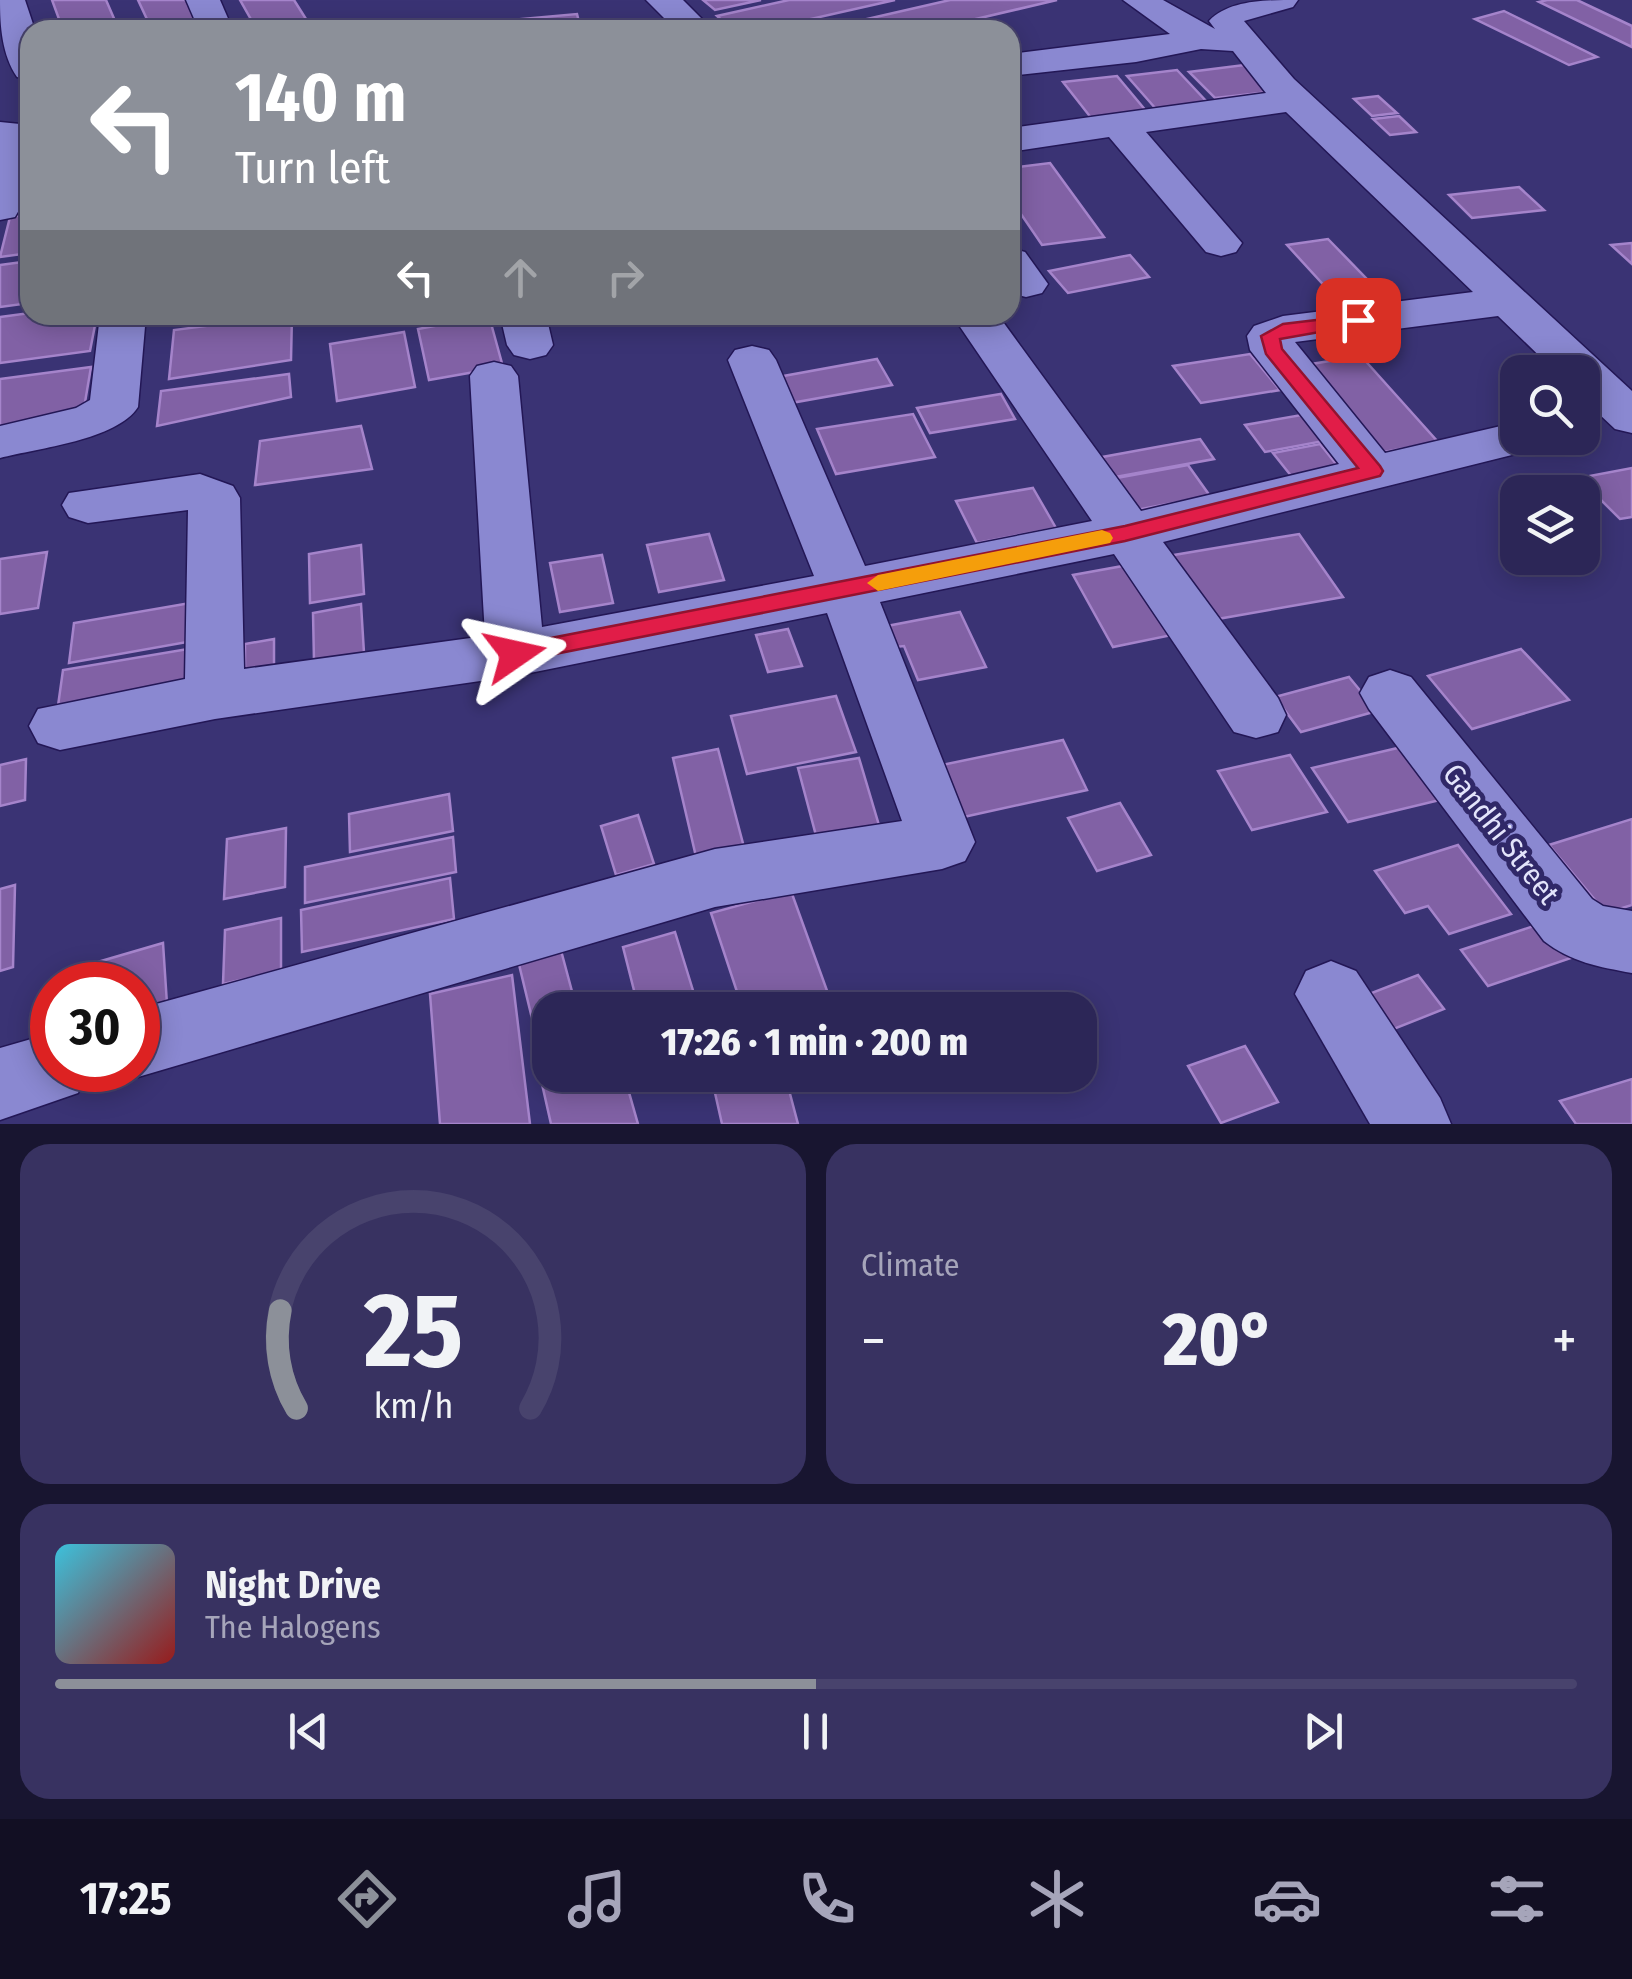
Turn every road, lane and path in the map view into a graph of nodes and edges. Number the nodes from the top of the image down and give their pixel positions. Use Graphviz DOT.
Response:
graph roads {
  1 [pos="8,0"];
  2 [pos="663,0"];
  3 [pos="1140,0"];
  4 [pos="1281,0"];
  5 [pos="685,20"];
  6 [pos="20,37"];
  7 [pos="1220,40"];
  8 [pos="1020,64"];
  9 [pos="1294,100"];
  10 [pos="1119,124"];
  11 [pos="1020,139"];
  12 [pos="20,145"];
  13 [pos="0,208"];
  14 [pos="1221,244"];
  15 [pos="1510,300"];
  16 [pos="122,325"];
  17 [pos="982,325"];
  18 [pos="516,345"];
  19 [pos="752,360"];
  20 [pos="1614,418"];
  21 [pos="0,442"];
  22 [pos="1500,442"];
  23 [pos="1372,471"];
  24 [pos="88,504"];
  25 [pos="1125,533"];
  26 [pos="847,590"];
  27 [pos="515,654"];
  28 [pos="1390,693"];
  29 [pos="215,696"];
  30 [pos="1256,715"];
  31 [pos="60,726"];
  32 [pos="1632,942"];
  33 [pos="1331,994"];
  34 [pos="160,1037"];
  35 [pos="30,1075"];
  36 [pos="0,1084"];
  37 [pos="1413,1124"];
  1 -- 6 [label="street"];
  2 -- 5 [label="street"];
  3 -- 7 [label="street"];
  4 -- 7 [label="street"];
  7 -- 8 [label="street"];
  7 -- 9 [label="street"];
  9 -- 10 [label="street"];
  9 -- 15 [label="street"];
  10 -- 11 [label="street"];
  10 -- 14 [label="street"];
  12 -- 13 [label="street"];
  15 -- 20 [label="street"];
  15 -- 23 [label="street"];
  16 -- 21 [label="street"];
  17 -- 25 [label="street"];
  18 -- 27 [label="street"];
  19 -- 26 [label="street"];
  22 -- 23 [label="street"];
  23 -- 25 [label="street"];
  24 -- 29 [label="street"];
  25 -- 26 [label="street"];
  25 -- 30 [label="street"];
  26 -- 27 [label="street"];
  26 -- 34 [label="street"];
  27 -- 29 [label="street"];
  28 -- 32 [label="street, Gandhi Street"];
  29 -- 31 [label="street"];
  33 -- 37 [label="street"];
  35 -- 36 [label="street"];
}
